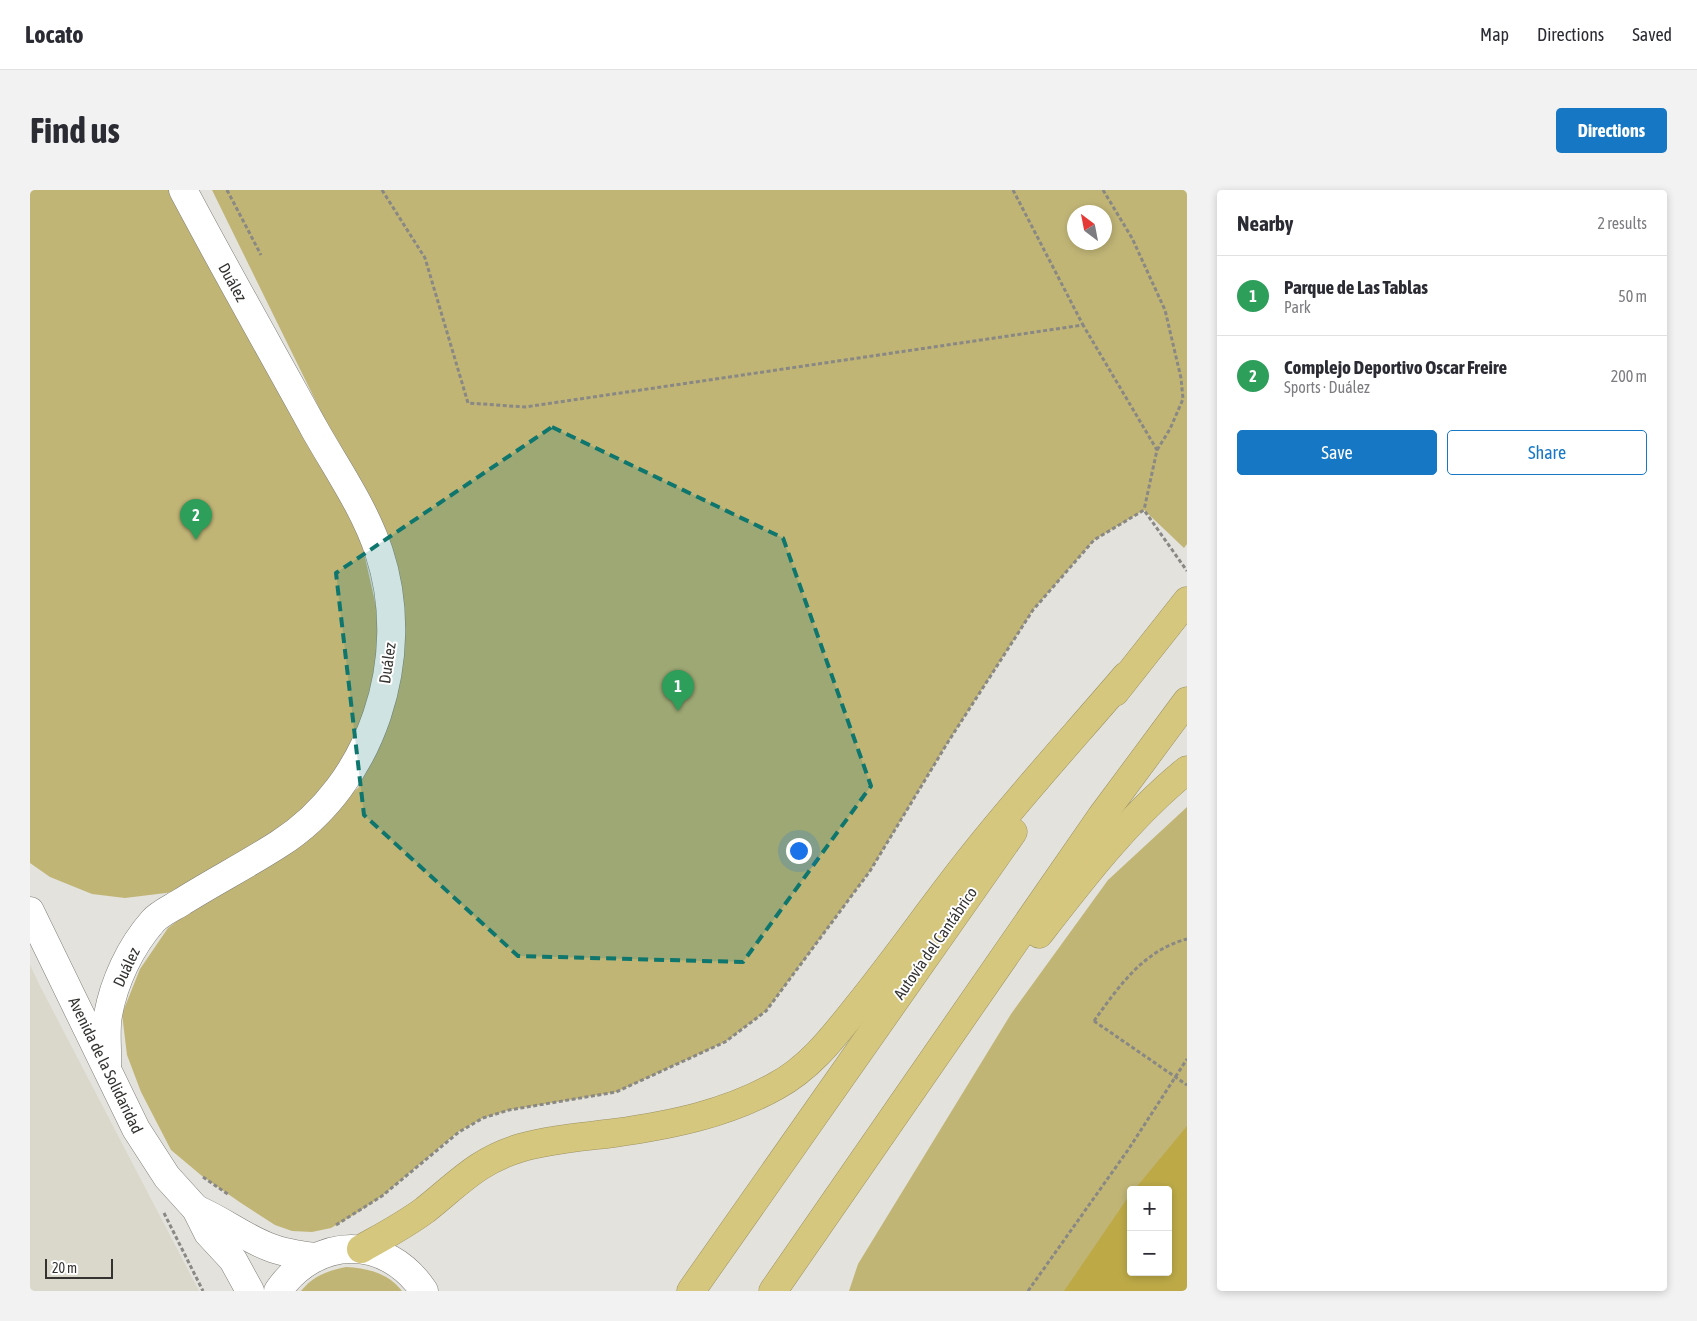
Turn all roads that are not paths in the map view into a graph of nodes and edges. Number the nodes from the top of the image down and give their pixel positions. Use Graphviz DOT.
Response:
graph roads {
  1 [pos="183,190"];
  2 [pos="1187,601"];
  3 [pos="1126,676"];
  4 [pos="1187,701"];
  5 [pos="1187,770"];
  6 [pos="30,911"];
  7 [pos="108,1068"];
  8 [pos="187,1201"];
  9 [pos="361,1249"];
  10 [pos="315,1257"];
  11 [pos="250,1291"];
  12 [pos="278,1291"];
  13 [pos="424,1291"];
  14 [pos="691,1291"];
  15 [pos="773,1291"];
  1 -- 7 [label="street, Duález"];
  2 -- 3 [label="highway, Autovía del Cantábrico"];
  3 -- 9 [label="highway"];
  3 -- 14 [label="highway, Autovía del Cantábrico"];
  4 -- 15 [label="highway"];
  5 -- 15 [label="highway"];
  6 -- 7 [label="street, Avenida de la Solidaridad"];
  7 -- 8 [label="street, Avenida de la Solidaridad"];
  8 -- 10 [label="street"];
  8 -- 11 [label="street, Avenida de la Solidaridad"];
  9 -- 10 [label="street"];
  9 -- 13 [label="street"];
  10 -- 12 [label="street"];
}
